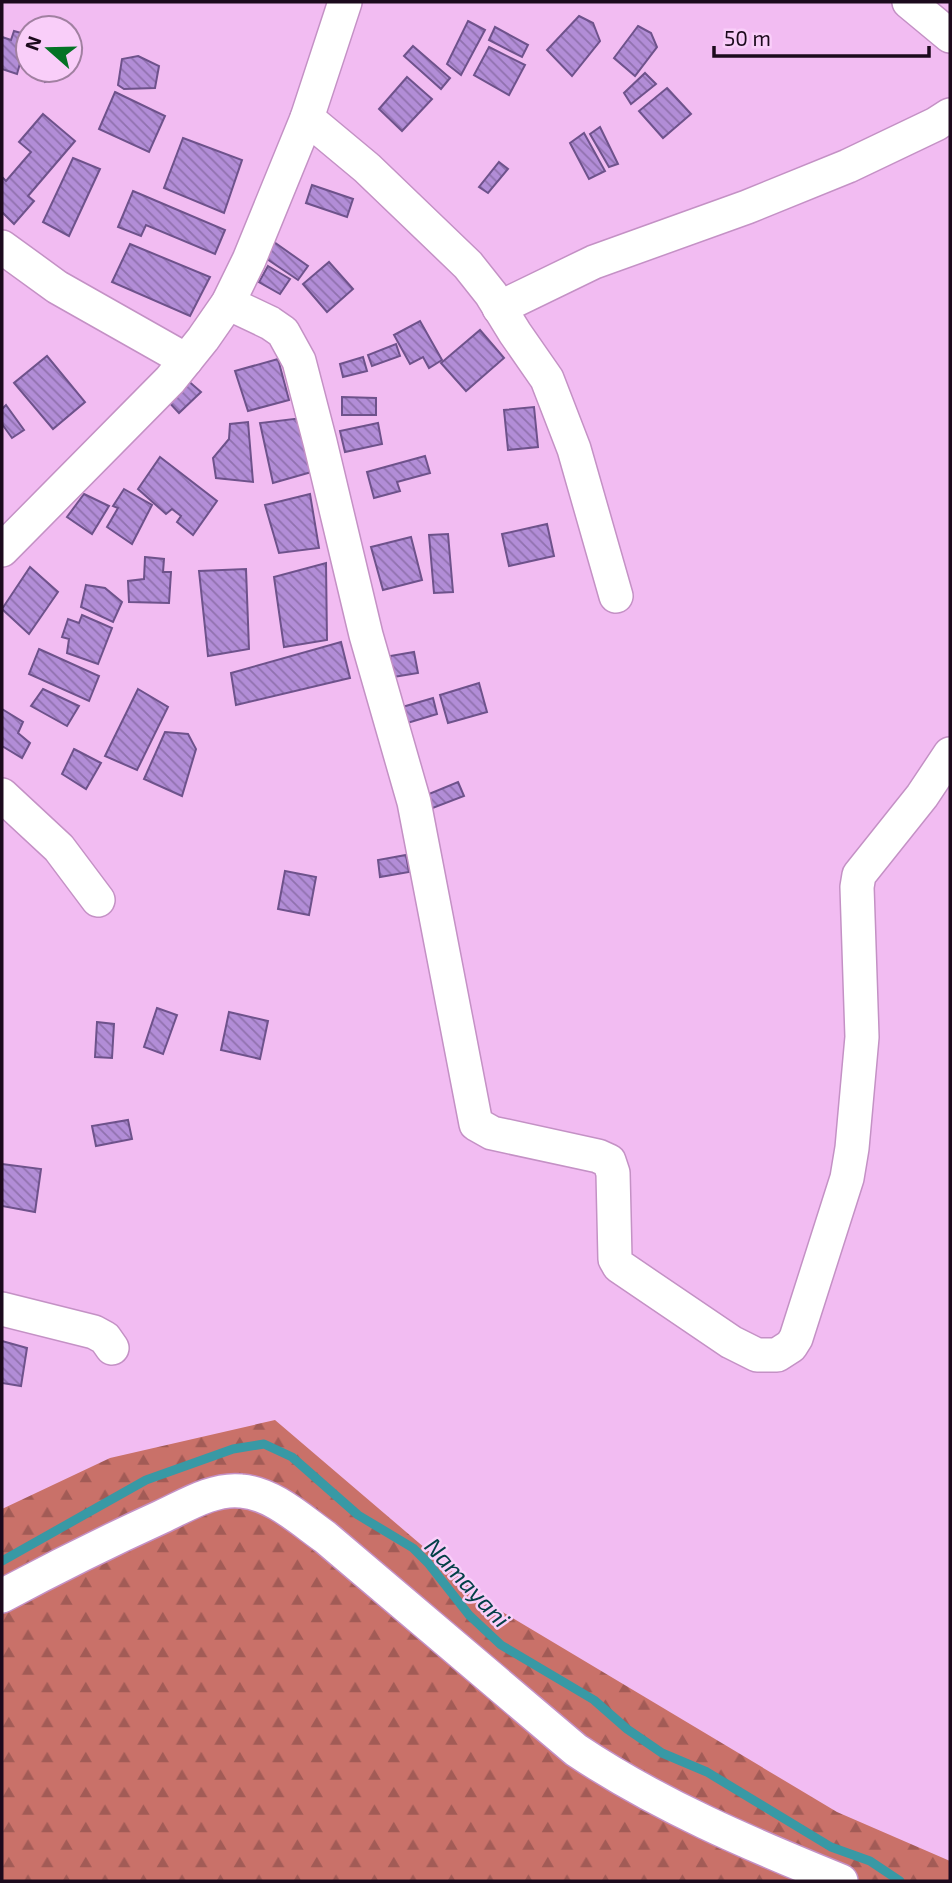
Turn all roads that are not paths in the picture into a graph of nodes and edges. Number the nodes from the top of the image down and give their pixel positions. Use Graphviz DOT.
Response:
graph roads {
  1 [pos="345,2"];
  2 [pos="909,2"];
  3 [pos="950,36"];
  4 [pos="950,115"];
  5 [pos="307,118"];
  6 [pos="2,247"];
  7 [pos="228,303"];
  8 [pos="499,308"];
  9 [pos="186,360"];
  10 [pos="2,550"];
  11 [pos="615,596"];
  12 [pos="950,754"];
  13 [pos="2,795"];
  14 [pos="98,900"];
  15 [pos="2,1308"];
  16 [pos="112,1348"];
  17 [pos="2,1596"];
  18 [pos="841,1881"];
  1 -- 5 [label="street"];
  2 -- 3 [label="street"];
  4 -- 8 [label="street"];
  5 -- 7 [label="street"];
  5 -- 8 [label="street"];
  6 -- 9 [label="street"];
  7 -- 9 [label="street"];
  7 -- 12 [label="street"];
  8 -- 11 [label="street"];
  9 -- 10 [label="street"];
  13 -- 14 [label="street"];
  15 -- 16 [label="street"];
  17 -- 18 [label="street"];
}
